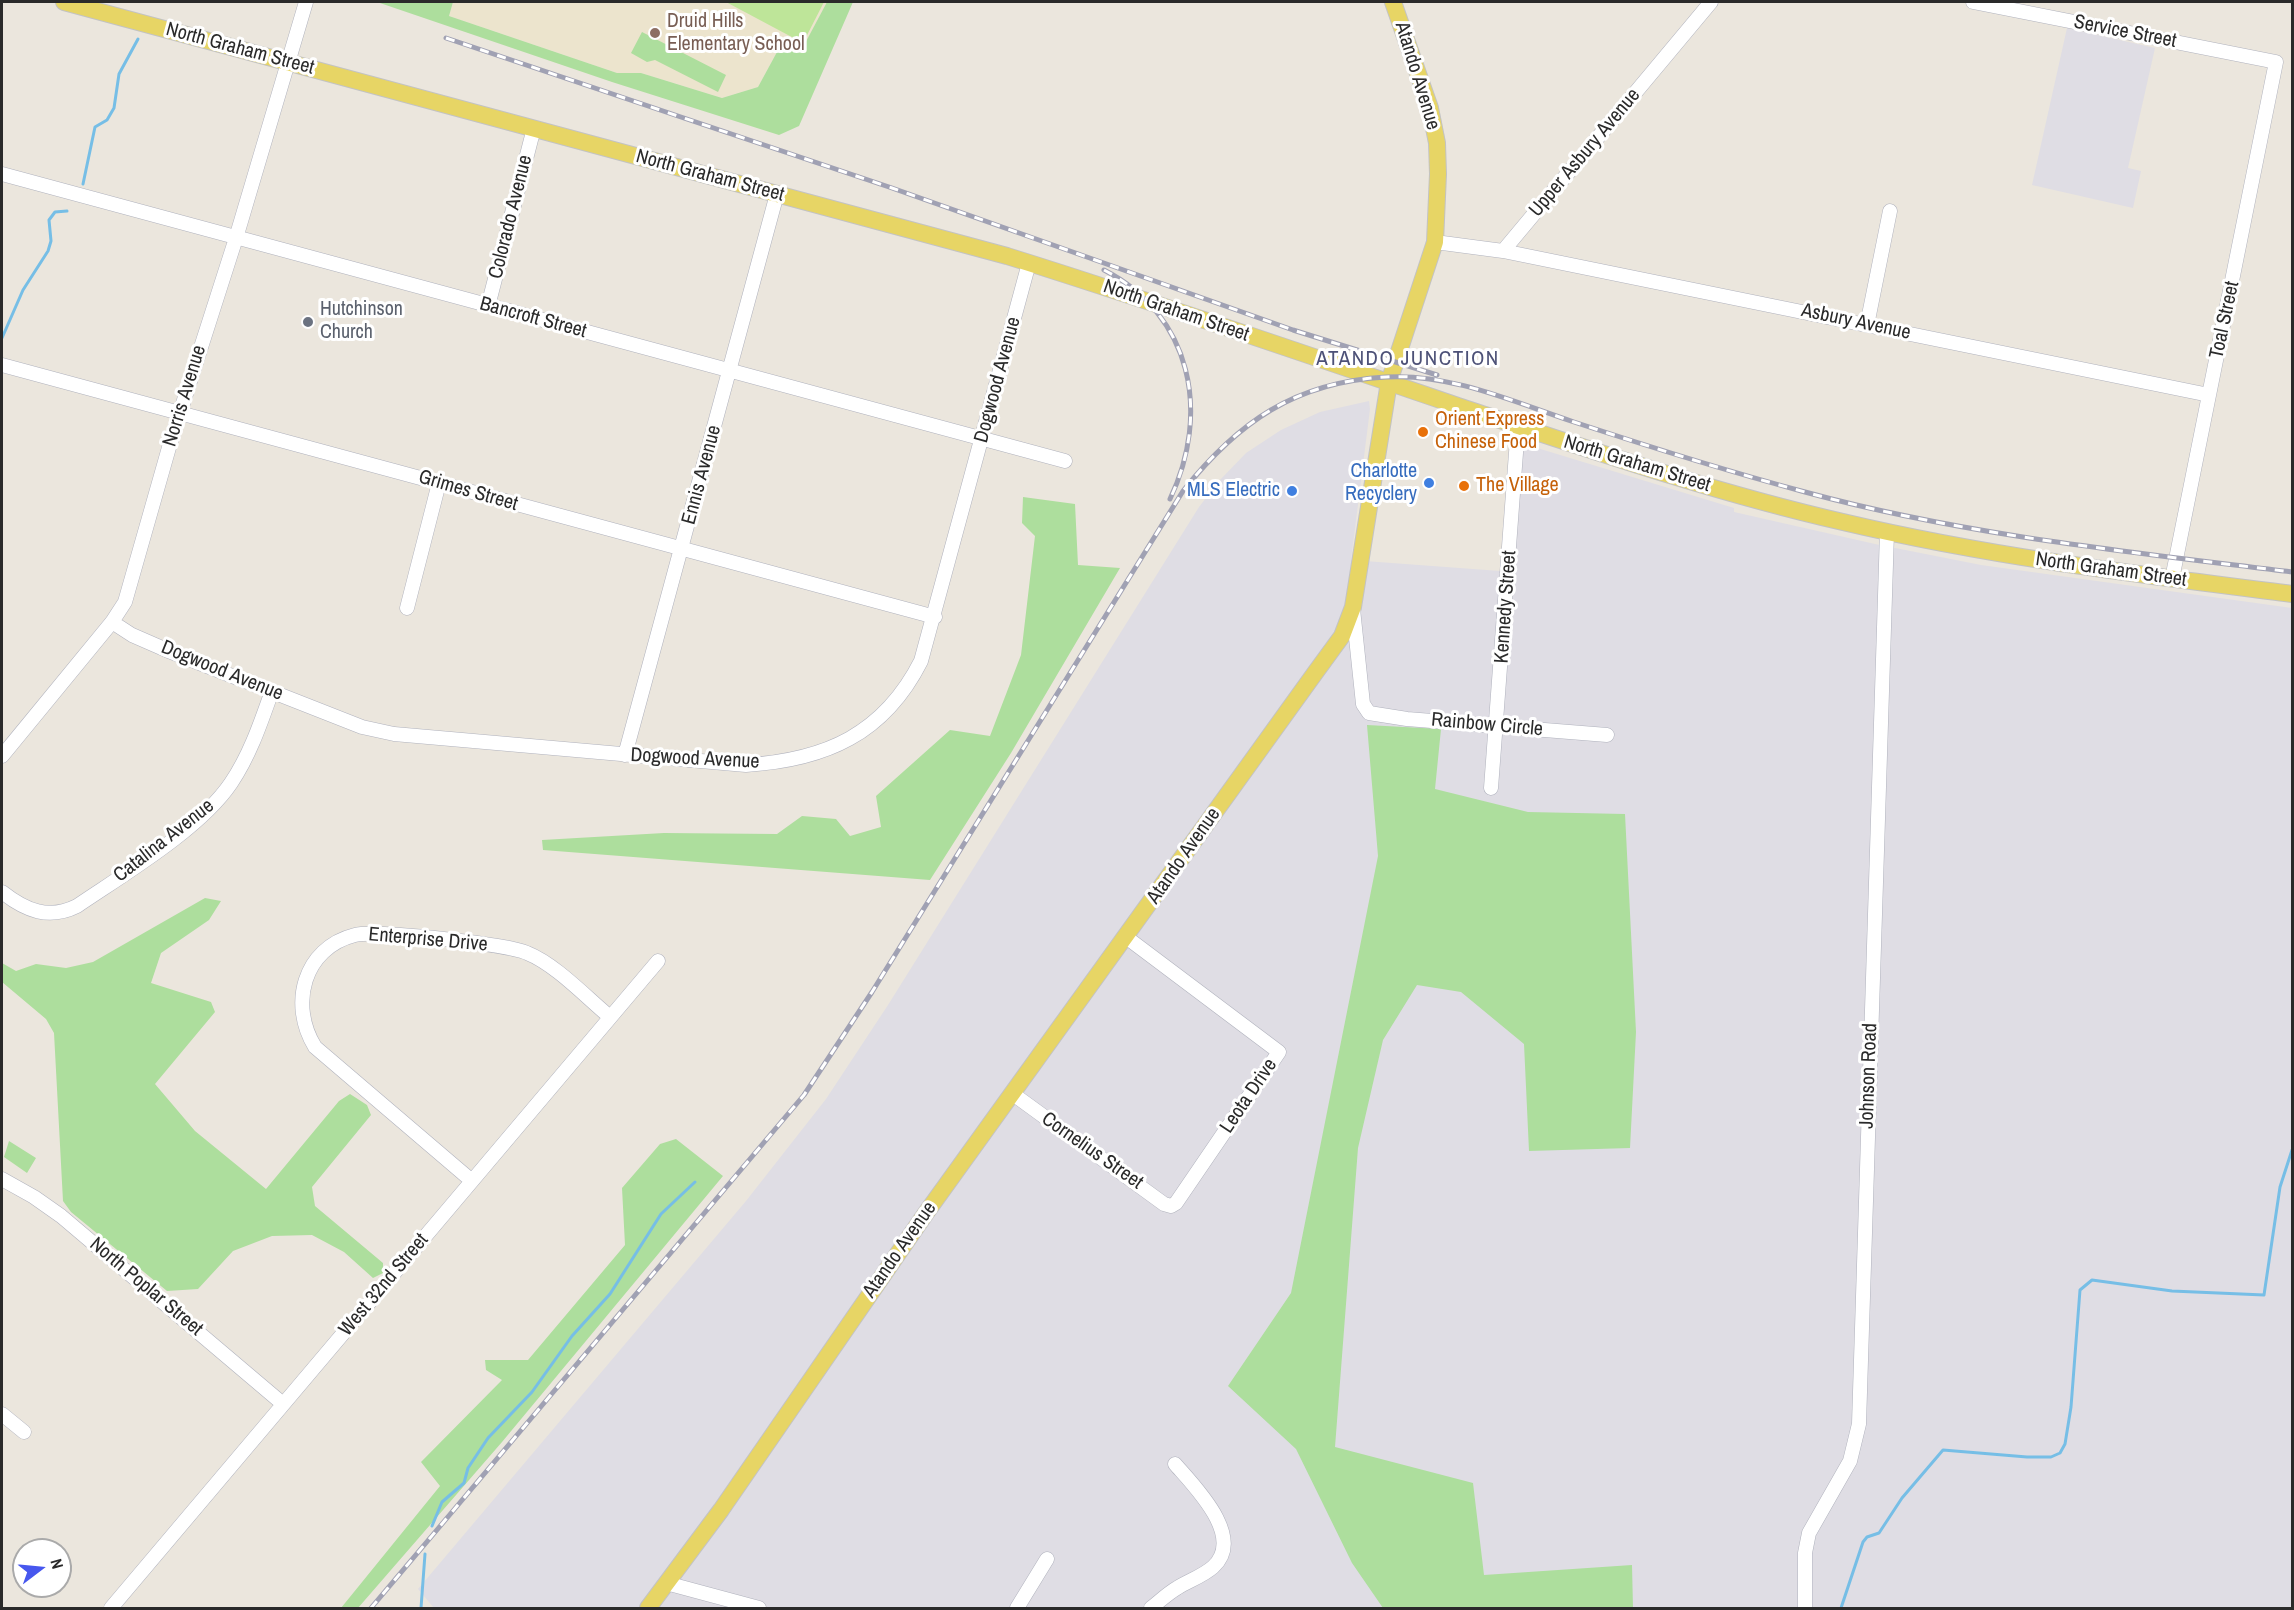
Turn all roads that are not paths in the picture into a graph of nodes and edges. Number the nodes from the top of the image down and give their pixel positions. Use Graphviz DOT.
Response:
graph roads {
  1 [pos="64,2"];
  2 [pos="306,2"];
  3 [pos="1393,2"];
  4 [pos="1711,2"];
  5 [pos="1973,2"];
  6 [pos="2015,6"];
  7 [pos="288,61"];
  8 [pos="2276,62"];
  9 [pos="534,128"];
  10 [pos="2,174"];
  11 [pos="777,194"];
  12 [pos="1890,211"];
  13 [pos="236,238"];
  14 [pos="1435,242"];
  15 [pos="1503,251"];
  16 [pos="1029,263"];
  17 [pos="488,306"];
  18 [pos="1867,325"];
  19 [pos="2,365"];
  20 [pos="730,372"];
  21 [pos="1389,382"];
  22 [pos="2209,395"];
  23 [pos="179,413"];
  24 [pos="1518,426"];
  25 [pos="983,439"];
  26 [pos="1065,461"];
  27 [pos="439,483"];
  28 [pos="1887,532"];
  29 [pos="681,549"];
  30 [pos="2172,579"];
  31 [pos="2292,594"];
  32 [pos="1353,607"];
  33 [pos="407,608"];
  34 [pos="935,617"];
  35 [pos="112,622"];
  36 [pos="273,691"];
  37 [pos="1496,726"];
  38 [pos="1607,735"];
  39 [pos="625,755"];
  40 [pos="2,756"];
  41 [pos="1491,788"];
  42 [pos="2,892"];
  43 [pos="1126,937"];
  44 [pos="658,961"];
  45 [pos="610,1017"];
  46 [pos="1013,1094"];
  47 [pos="2,1179"];
  48 [pos="472,1181"];
  49 [pos="1171,1206"];
  50 [pos="284,1404"];
  51 [pos="2,1414"];
  52 [pos="24,1432"];
  53 [pos="1175,1464"];
  54 [pos="1047,1559"];
  55 [pos="666,1583"];
  56 [pos="111,1608"];
  57 [pos="648,1608"];
  58 [pos="759,1608"];
  59 [pos="1017,1608"];
  60 [pos="1151,1608"];
  61 [pos="1805,1608"];
  1 -- 7 [label="main road, North Graham Street"];
  2 -- 7 [label="street, Norris Avenue"];
  3 -- 14 [label="main road, Atando Avenue"];
  4 -- 15 [label="street, Upper Asbury Avenue"];
  5 -- 6 [label="street, Service Street"];
  6 -- 8 [label="street, Service Street"];
  7 -- 9 [label="main road, North Graham Street"];
  7 -- 13 [label="street, Norris Avenue"];
  8 -- 22 [label="street, Toal Street"];
  9 -- 11 [label="main road, North Graham Street"];
  9 -- 17 [label="street, Colorado Avenue"];
  10 -- 13 [label="street, Bancroft Street"];
  11 -- 16 [label="main road, North Graham Street"];
  11 -- 20 [label="street, Ennis Avenue"];
  12 -- 18 [label="street"];
  13 -- 17 [label="street, Bancroft Street"];
  13 -- 23 [label="street, Norris Avenue"];
  14 -- 15 [label="street"];
  14 -- 21 [label="main road, Atando Avenue"];
  15 -- 18 [label="street, Asbury Avenue"];
  16 -- 21 [label="main road, North Graham Street"];
  16 -- 25 [label="street, Dogwood Avenue"];
  17 -- 20 [label="street, Bancroft Street"];
  18 -- 22 [label="street, Asbury Avenue"];
  19 -- 23 [label="street, Grimes Street"];
  20 -- 25 [label="street, Bancroft Street"];
  20 -- 29 [label="street, Ennis Avenue"];
  21 -- 24 [label="main road, North Graham Street"];
  21 -- 32 [label="main road, Atando Avenue"];
  22 -- 30 [label="street, Toal Street"];
  23 -- 27 [label="street, Grimes Street"];
  23 -- 35 [label="street, Norris Avenue"];
  24 -- 28 [label="main road, North Graham Street"];
  24 -- 37 [label="street, Kennedy Street"];
  25 -- 26 [label="street, Bancroft Street"];
  25 -- 34 [label="street, Dogwood Avenue"];
  27 -- 29 [label="street, Grimes Street"];
  27 -- 33 [label="street"];
  28 -- 30 [label="main road, North Graham Street"];
  28 -- 61 [label="street, Johnson Road"];
  29 -- 34 [label="street, Grimes Street"];
  29 -- 39 [label="street, Ennis Avenue"];
  30 -- 31 [label="main road, North Graham Street"];
  32 -- 37 [label="street, Rainbow Circle"];
  32 -- 43 [label="main road, Atando Avenue"];
  34 -- 39 [label="street, Dogwood Avenue"];
  35 -- 36 [label="street, Dogwood Avenue"];
  35 -- 40 [label="street, Norris Avenue"];
  36 -- 39 [label="street, Dogwood Avenue"];
  36 -- 42 [label="street, Catalina Avenue"];
  37 -- 38 [label="street, Rainbow Circle"];
  37 -- 41 [label="street, Kennedy Street"];
  43 -- 46 [label="main road, Atando Avenue"];
  43 -- 49 [label="street, Leota Drive"];
  44 -- 45 [label="street, West 32nd Street"];
  45 -- 48 [label="street, West 32nd Street"];
  45 -- 48 [label="street, Enterprise Drive"];
  46 -- 49 [label="street, Cornelius Street"];
  46 -- 55 [label="main road, Atando Avenue"];
  47 -- 50 [label="street, North Poplar Street"];
  48 -- 50 [label="street, West 32nd Street"];
  50 -- 56 [label="street, West 32nd Street"];
  51 -- 52 [label="street"];
  53 -- 60 [label="street"];
  54 -- 59 [label="street"];
  55 -- 57 [label="main road, Atando Avenue"];
  55 -- 58 [label="street"];
}
